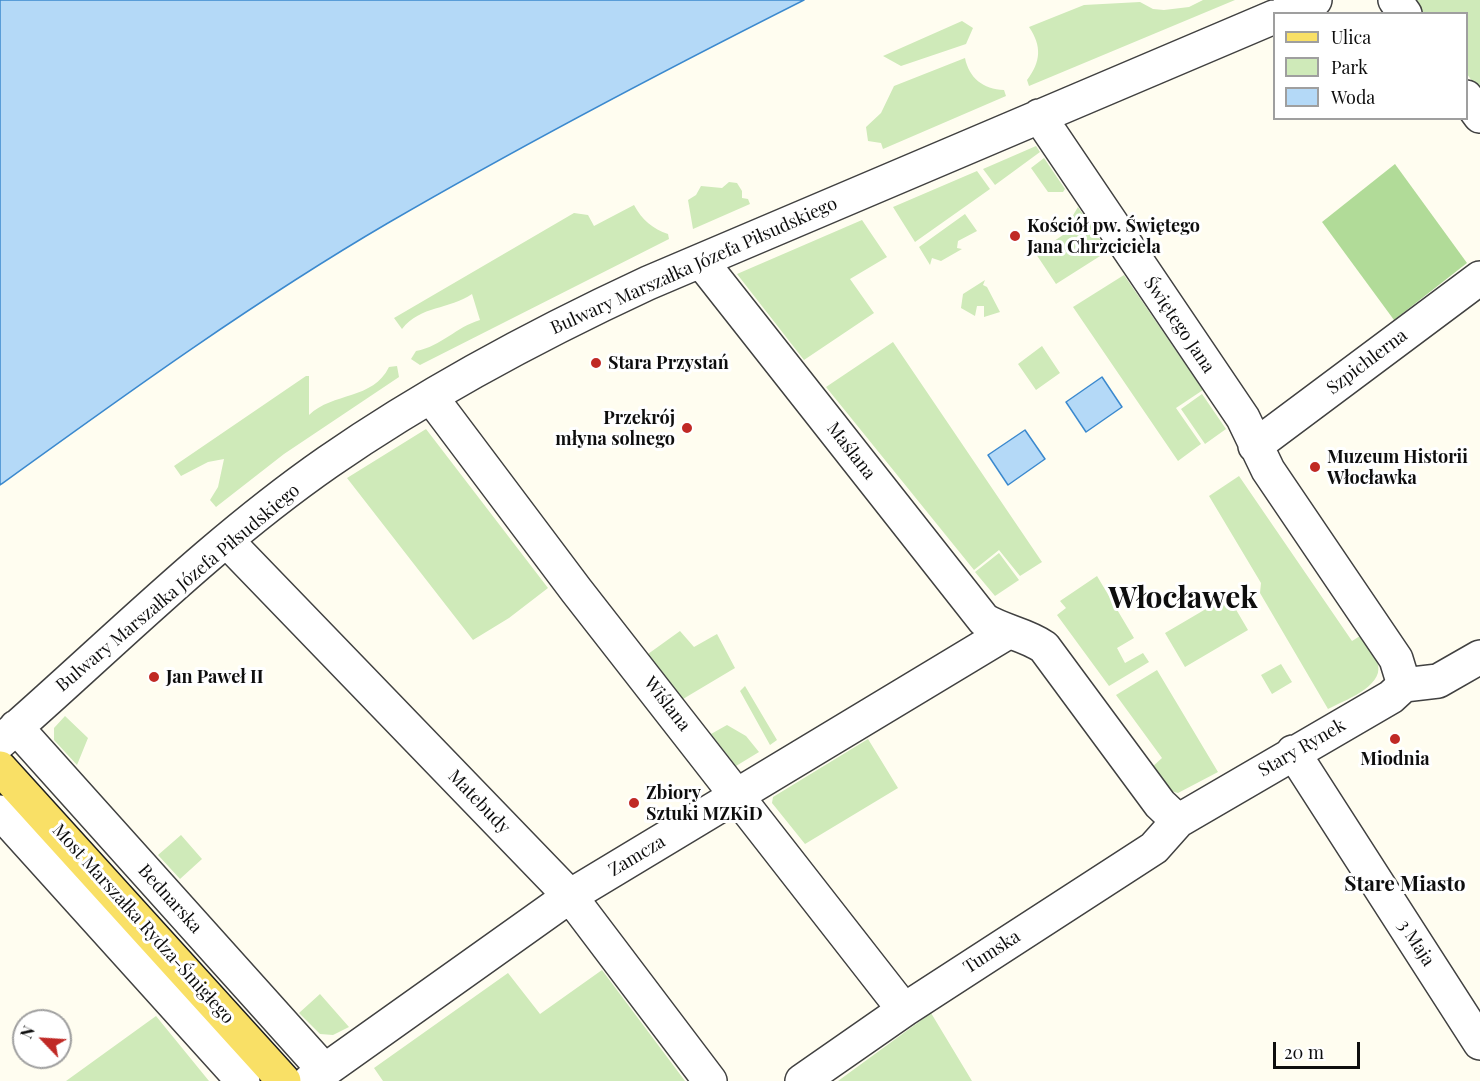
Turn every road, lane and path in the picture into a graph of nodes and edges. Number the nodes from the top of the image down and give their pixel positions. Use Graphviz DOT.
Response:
graph roads {
  1 [pos="1315,0"];
  2 [pos="1288,12"];
  3 [pos="1273,18"];
  4 [pos="1468,98"];
  5 [pos="1039,116"];
  6 [pos="1480,116"];
  7 [pos="701,261"];
  8 [pos="1480,278"];
  9 [pos="431,397"];
  10 [pos="1255,446"];
  11 [pos="227,542"];
  12 [pos="1008,632"];
  13 [pos="1480,657"];
  14 [pos="1404,685"];
  15 [pos="8,735"];
  16 [pos="1293,752"];
  17 [pos="0,768"];
  18 [pos="738,794"];
  19 [pos="0,812"];
  20 [pos="1178,821"];
  21 [pos="570,896"];
  22 [pos="904,1010"];
  23 [pos="1480,1043"];
  24 [pos="317,1076"];
  25 [pos="243,1081"];
  26 [pos="284,1081"];
  27 [pos="710,1081"];
  28 [pos="802,1081"];
  1 -- 2 [label="street"];
  3 -- 5 [label="street, Bulwary Marszałka Józefa Piłsudskiego"];
  4 -- 6 [label="street"];
  5 -- 7 [label="street, Bulwary Marszałka Józefa Piłsudskiego"];
  5 -- 10 [label="street, Świętego Jana"];
  7 -- 9 [label="street, Bulwary Marszałka Józefa Piłsudskiego"];
  7 -- 12 [label="street, Maślana"];
  8 -- 10 [label="street, Szpichlerna"];
  9 -- 11 [label="street, Bulwary Marszałka Józefa Piłsudskiego"];
  9 -- 18 [label="street, Wiślana"];
  10 -- 14 [label="street"];
  11 -- 15 [label="street, Bulwary Marszałka Józefa Piłsudskiego"];
  11 -- 21 [label="street, Matebudy"];
  12 -- 18 [label="street, Zamcza"];
  12 -- 20 [label="street"];
  13 -- 14 [label="street"];
  14 -- 16 [label="street, Stary Rynek"];
  15 -- 24 [label="street, Bednarska"];
  16 -- 20 [label="street, Stary Rynek"];
  16 -- 23 [label="street, 3 Maja"];
  17 -- 26 [label="main road, Most Marszałka Rydza-Śmigłego"];
  18 -- 21 [label="street, Zamcza"];
  18 -- 22 [label="street, Wiślana"];
  19 -- 25 [label="street"];
  20 -- 22 [label="street, Tumska"];
  21 -- 24 [label="street, Zamcza"];
  21 -- 27 [label="street, Matebudy"];
  22 -- 28 [label="street, Tumska"];
}
